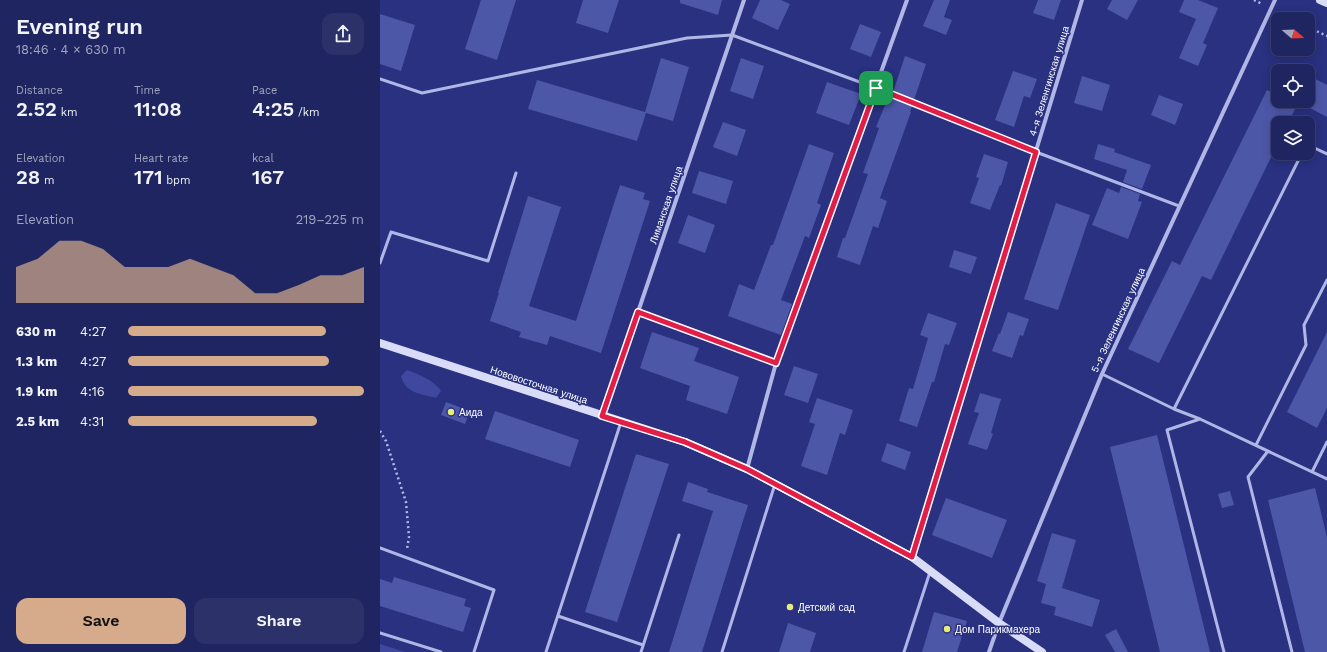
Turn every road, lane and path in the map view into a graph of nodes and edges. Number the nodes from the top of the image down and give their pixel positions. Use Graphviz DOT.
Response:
graph roads {
  1 [pos="744,0"];
  2 [pos="907,0"];
  3 [pos="1082,0"];
  4 [pos="1275,0"];
  5 [pos="1320,0"];
  6 [pos="1327,3"];
  7 [pos="1271,9"];
  8 [pos="1278,12"];
  9 [pos="1315,30"];
  10 [pos="732,35"];
  11 [pos="1327,36"];
  12 [pos="380,79"];
  13 [pos="876,88"];
  14 [pos="1315,148"];
  15 [pos="1036,152"];
  16 [pos="1327,154"];
  17 [pos="1298,160"];
  18 [pos="516,173"];
  19 [pos="1179,206"];
  20 [pos="380,263"];
  21 [pos="1327,280"];
  22 [pos="638,312"];
  23 [pos="380,343"];
  24 [pos="776,363"];
  25 [pos="1102,374"];
  26 [pos="1174,409"];
  27 [pos="602,416"];
  28 [pos="1200,418"];
  29 [pos="621,422"];
  30 [pos="380,431"];
  31 [pos="1327,442"];
  32 [pos="1256,445"];
  33 [pos="1268,451"];
  34 [pos="747,469"];
  35 [pos="1312,472"];
  36 [pos="1327,479"];
  37 [pos="776,484"];
  38 [pos="678,535"];
  39 [pos="380,548"];
  40 [pos="912,557"];
  41 [pos="406,558"];
  42 [pos="930,570"];
  43 [pos="558,616"];
  44 [pos="999,623"];
  45 [pos="380,633"];
  46 [pos="643,645"];
  47 [pos="441,652"];
  48 [pos="474,652"];
  49 [pos="546,652"];
  50 [pos="641,652"];
  51 [pos="722,652"];
  52 [pos="904,652"];
  53 [pos="989,652"];
  54 [pos="1042,652"];
  55 [pos="1224,652"];
  56 [pos="1292,652"];
  1 -- 10 [label="street, Лиманская улица"];
  2 -- 13 [label="street"];
  3 -- 15 [label="street, 4-я Зеленгинская улица"];
  4 -- 7 [label="street, 5-я Зеленгинская улица"];
  5 -- 6 [label="main road"];
  7 -- 8 [label="path"];
  7 -- 19 [label="street, 5-я Зеленгинская улица"];
  9 -- 11 [label="path"];
  10 -- 12 [label="lane"];
  10 -- 13 [label="lane"];
  10 -- 22 [label="street, Лиманская улица"];
  13 -- 15 [label="lane"];
  13 -- 24 [label="street"];
  14 -- 16 [label="lane"];
  15 -- 19 [label="lane"];
  15 -- 40 [label="street, 4-я Зеленгинская улица"];
  17 -- 26 [label="lane"];
  18 -- 20 [label="lane"];
  19 -- 25 [label="street, 5-я Зеленгинская улица"];
  21 -- 32 [label="lane"];
  22 -- 24 [label="lane"];
  22 -- 27 [label="street, Лиманская улица"];
  23 -- 27 [label="main road, Нововосточная улица"];
  24 -- 34 [label="street"];
  25 -- 26 [label="lane"];
  25 -- 44 [label="street, 5-я Зеленгинская улица"];
  26 -- 28 [label="lane"];
  27 -- 29 [label="main road, Нововосточная улица"];
  28 -- 32 [label="lane"];
  28 -- 55 [label="lane"];
  29 -- 34 [label="main road, Нововосточная улица"];
  29 -- 43 [label="lane"];
  30 -- 41 [label="path"];
  31 -- 35 [label="lane"];
  32 -- 33 [label="lane"];
  33 -- 35 [label="lane"];
  33 -- 56 [label="lane"];
  34 -- 37 [label="main road, Нововосточная улица"];
  35 -- 36 [label="lane"];
  37 -- 40 [label="main road, Нововосточная улица"];
  37 -- 51 [label="lane"];
  38 -- 46 [label="lane"];
  39 -- 41 [label="lane"];
  40 -- 42 [label="main road, Нововосточная улица"];
  41 -- 48 [label="lane"];
  42 -- 44 [label="main road, Нововосточная улица"];
  42 -- 52 [label="lane"];
  43 -- 46 [label="lane"];
  43 -- 49 [label="lane"];
  44 -- 53 [label="street, 5-я Зеленгинская улица"];
  44 -- 54 [label="main road, Нововосточная улица"];
  45 -- 47 [label="lane"];
  46 -- 50 [label="lane"];
}
